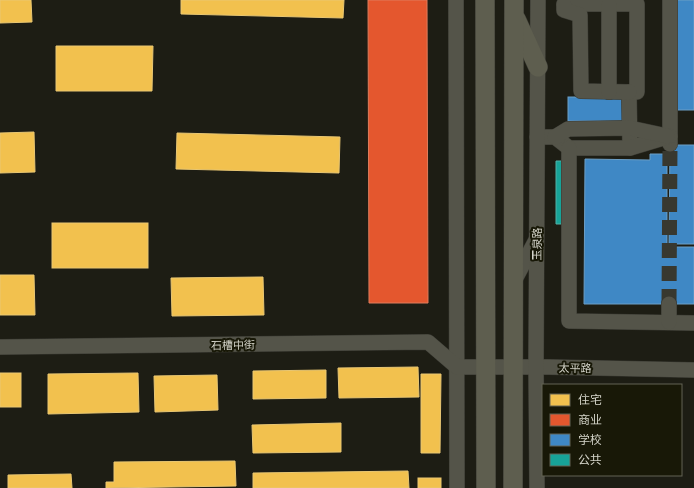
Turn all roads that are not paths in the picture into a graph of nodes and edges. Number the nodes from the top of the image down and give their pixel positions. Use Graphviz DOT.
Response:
graph roads {
  1 [pos="456,0"];
  2 [pos="485,0"];
  3 [pos="538,0"];
  4 [pos="670,0"];
  5 [pos="564,2"];
  6 [pos="609,5"];
  7 [pos="514,7"];
  8 [pos="538,67"];
  9 [pos="609,92"];
  10 [pos="629,92"];
  11 [pos="630,128"];
  12 [pos="537,137"];
  13 [pos="555,137"];
  14 [pos="670,140"];
  15 [pos="569,148"];
  16 [pos="630,148"];
  17 [pos="537,238"];
  18 [pos="513,283"];
  19 [pos="669,304"];
  20 [pos="669,322"];
  21 [pos="694,323"];
  22 [pos="0,347"];
  23 [pos="457,367"];
  24 [pos="486,367"];
  25 [pos="513,367"];
  26 [pos="536,367"];
  27 [pos="694,370"];
  28 [pos="457,488"];
  29 [pos="486,488"];
  30 [pos="513,488"];
  31 [pos="537,488"];
  1 -- 23 [label="street"];
  2 -- 24 [label="main road"];
  3 -- 8 [label="street, 玉泉路"];
  4 -- 14 [label="street"];
  5 -- 6 [label="street"];
  5 -- 9 [label="street"];
  6 -- 9 [label="street"];
  6 -- 10 [label="street"];
  7 -- 8 [label="main road"];
  7 -- 18 [label="main road"];
  8 -- 12 [label="street, 玉泉路"];
  9 -- 10 [label="street"];
  10 -- 11 [label="street"];
  11 -- 13 [label="street"];
  11 -- 14 [label="street"];
  11 -- 16 [label="street"];
  12 -- 13 [label="street"];
  12 -- 17 [label="street, 玉泉路"];
  13 -- 15 [label="street"];
  14 -- 16 [label="street"];
  15 -- 16 [label="street"];
  15 -- 20 [label="street"];
  17 -- 18 [label="street"];
  17 -- 26 [label="street, 玉泉路"];
  18 -- 25 [label="main road"];
  19 -- 20 [label="street"];
  20 -- 21 [label="street"];
  22 -- 23 [label="street, 石槽中街"];
  23 -- 24 [label="street, 太平路"];
  23 -- 28 [label="street"];
  24 -- 25 [label="street, 太平路"];
  24 -- 29 [label="main road"];
  25 -- 26 [label="street, 太平路"];
  25 -- 30 [label="main road"];
  26 -- 27 [label="street, 太平路"];
  26 -- 31 [label="street, 玉泉路"];
}
